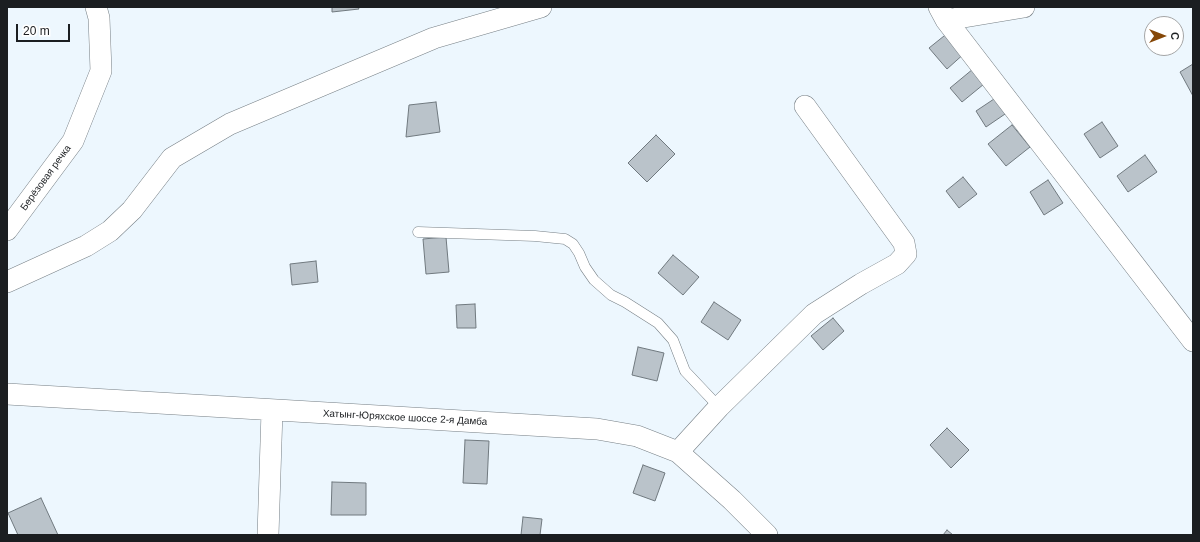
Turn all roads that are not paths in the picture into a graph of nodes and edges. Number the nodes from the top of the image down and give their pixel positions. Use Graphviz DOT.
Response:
graph roads {
  1 [pos="96,7"];
  2 [pos="541,7"];
  3 [pos="1024,7"];
  4 [pos="943,13"];
  5 [pos="805,106"];
  6 [pos="7,230"];
  7 [pos="418,232"];
  8 [pos="7,282"];
  9 [pos="1193,341"];
  10 [pos="7,394"];
  11 [pos="719,407"];
  12 [pos="272,411"];
  13 [pos="678,452"];
  14 [pos="268,535"];
  15 [pos="767,535"];
  1 -- 6 [label="street, Берёзовая речка"];
  2 -- 8 [label="street"];
  3 -- 4 [label="street"];
  4 -- 9 [label="street"];
  5 -- 11 [label="street"];
  7 -- 11 [label="lane"];
  10 -- 12 [label="street, Хатынг-Юряхское шоссе 2-я Дамба"];
  11 -- 13 [label="street"];
  12 -- 13 [label="street, Хатынг-Юряхское шоссе 2-я Дамба"];
  12 -- 14 [label="street"];
  13 -- 15 [label="street, Хатынг-Юряхское шоссе 2-я Дамба"];
}
